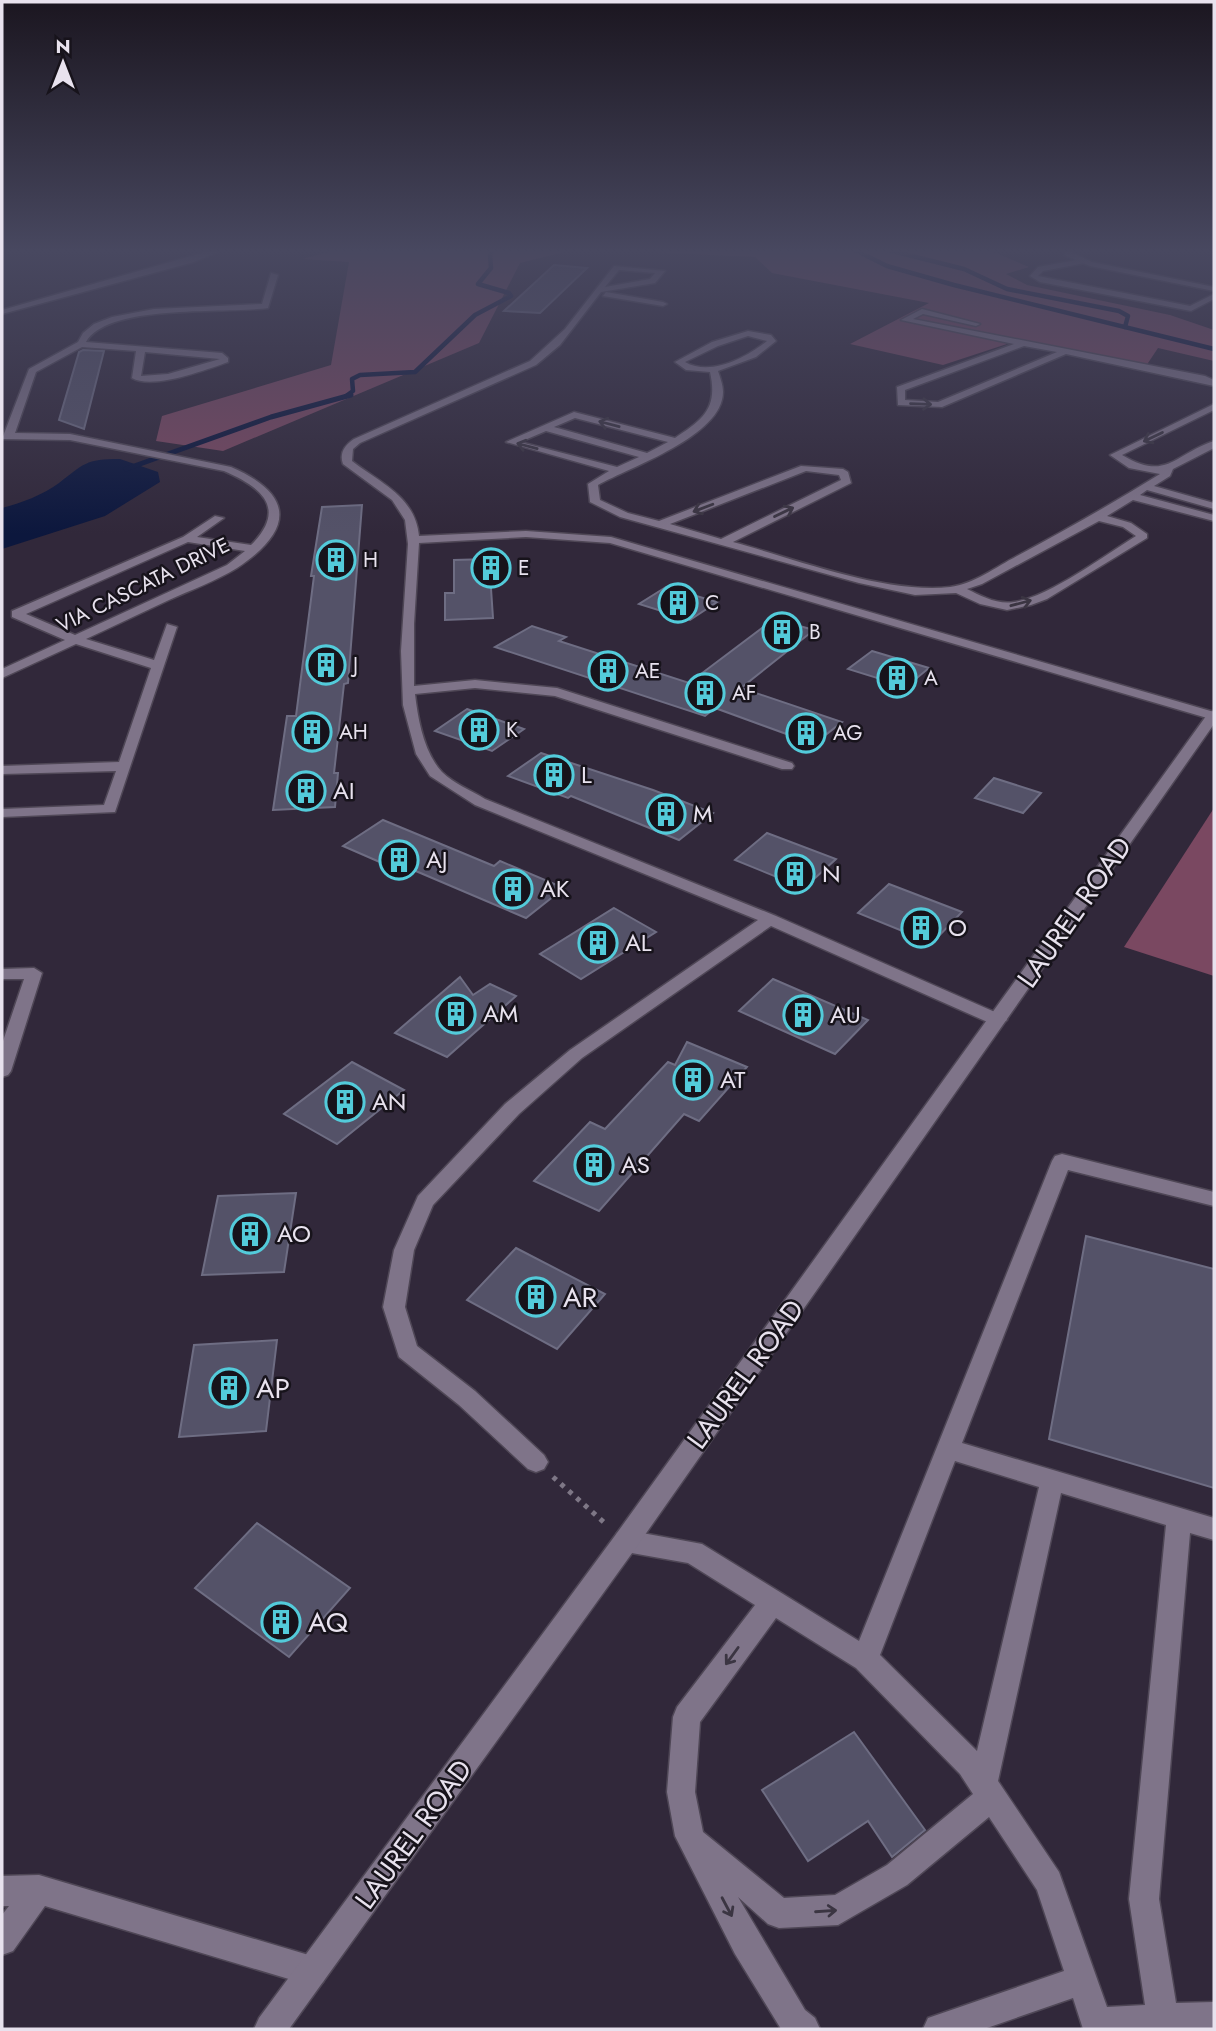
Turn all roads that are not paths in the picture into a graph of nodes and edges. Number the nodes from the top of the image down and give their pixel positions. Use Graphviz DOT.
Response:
graph roads {
  1 [pos="81,345"];
  2 [pos="91,345"];
  3 [pos="555,345"];
  4 [pos="717,345"];
  5 [pos="768,345"];
  6 [pos="1017,345"];
  7 [pos="1037,345"];
  8 [pos="141,349"];
  9 [pos="1067,351"];
  10 [pos="714,372"];
  11 [pos="1214,383"];
  12 [pos="1214,407"];
  13 [pos="545,428"];
  14 [pos="33,435"];
  15 [pos="6,436"];
  16 [pos="675,441"];
  17 [pos="1214,444"];
  18 [pos="2,450"];
  19 [pos="648,456"];
  20 [pos="617,470"];
  21 [pos="1167,472"];
  22 [pos="1146,487"];
  23 [pos="1131,496"];
  24 [pos="1214,506"];
  25 [pos="1098,517"];
  26 [pos="219,518"];
  27 [pos="1214,518"];
  28 [pos="662,524"];
  29 [pos="187,539"];
  30 [pos="414,540"];
  31 [pos="723,542"];
  32 [pos="255,550"];
  33 [pos="957,589"];
  34 [pos="171,627"];
  35 [pos="76,640"];
  36 [pos="158,666"];
  37 [pos="2,674"];
  38 [pos="409,691"];
  39 [pos="1214,715"];
  40 [pos="125,766"];
  41 [pos="787,766"];
  42 [pos="2,770"];
  43 [pos="2,813"];
  44 [pos="770,919"];
  45 [pos="2,974"];
  46 [pos="998,1020"];
  47 [pos="7,1039"];
  48 [pos="2,1071"];
  49 [pos="1214,1199"];
  50 [pos="948,1449"];
  51 [pos="536,1462"];
  52 [pos="1052,1480"];
  53 [pos="1179,1518"];
  54 [pos="1214,1529"];
  55 [pos="626,1541"];
  56 [pos="773,1601"];
  57 [pos="865,1659"];
  58 [pos="987,1790"];
  59 [pos="689,1836"];
  60 [pos="40,1890"];
  61 [pos="2,1891"];
  62 [pos="2,1940"];
  63 [pos="312,1971"];
  64 [pos="1082,1980"];
  65 [pos="1214,2017"];
  66 [pos="1163,2020"];
  67 [pos="799,2025"];
  68 [pos="1098,2026"];
  69 [pos="270,2029"];
  70 [pos="939,2029"];
  1 -- 15 [label="street"];
  2 -- 8 [label="street"];
  3 -- 30 [label="street"];
  4 -- 10 [label="street"];
  5 -- 10 [label="street"];
  6 -- 9 [label="street, one-way"];
  7 -- 9 [label="street"];
  8 -- 8 [label="street"];
  9 -- 11 [label="street"];
  10 -- 16 [label="street"];
  12 -- 21 [label="street, one-way"];
  16 -- 13 [label="street, one-way"];
  13 -- 19 [label="street"];
  20 -- 13 [label="street, one-way"];
  14 -- 15 [label="street, VIA CASCATA DRIVE"];
  14 -- 18 [label="street"];
  14 -- 32 [label="street, VIA CASCATA DRIVE"];
  16 -- 19 [label="street"];
  17 -- 21 [label="street"];
  19 -- 20 [label="street"];
  20 -- 28 [label="street"];
  21 -- 22 [label="street"];
  22 -- 23 [label="street"];
  22 -- 24 [label="street"];
  23 -- 25 [label="street"];
  23 -- 27 [label="street"];
  25 -- 33 [label="street"];
  33 -- 25 [label="street, one-way"];
  26 -- 29 [label="street"];
  28 -- 31 [label="street"];
  31 -- 28 [label="street, one-way"];
  29 -- 32 [label="street"];
  29 -- 35 [label="street"];
  30 -- 38 [label="street"];
  30 -- 39 [label="street"];
  31 -- 33 [label="street"];
  32 -- 35 [label="street, VIA CASCATA DRIVE"];
  34 -- 36 [label="street"];
  35 -- 36 [label="street"];
  35 -- 37 [label="street, VIA CASCATA DRIVE"];
  36 -- 40 [label="street"];
  38 -- 41 [label="street"];
  38 -- 44 [label="street"];
  39 -- 46 [label="street, LAUREL ROAD"];
  40 -- 42 [label="street"];
  40 -- 43 [label="street"];
  44 -- 46 [label="street"];
  44 -- 51 [label="street"];
  45 -- 47 [label="street"];
  46 -- 55 [label="street, LAUREL ROAD"];
  47 -- 48 [label="street"];
  49 -- 50 [label="street"];
  50 -- 52 [label="street"];
  50 -- 57 [label="street"];
  52 -- 53 [label="street"];
  52 -- 58 [label="street"];
  53 -- 54 [label="street"];
  53 -- 66 [label="street"];
  55 -- 56 [label="street"];
  55 -- 63 [label="street, LAUREL ROAD"];
  56 -- 57 [label="street"];
  56 -- 59 [label="street, one-way"];
  57 -- 58 [label="street"];
  59 -- 58 [label="street, one-way"];
  58 -- 64 [label="street"];
  59 -- 67 [label="street, one-way"];
  60 -- 61 [label="street"];
  60 -- 62 [label="street"];
  60 -- 63 [label="street"];
  63 -- 69 [label="street, LAUREL ROAD"];
  64 -- 68 [label="street"];
  64 -- 70 [label="street"];
  65 -- 66 [label="street"];
  66 -- 68 [label="street"];
}
